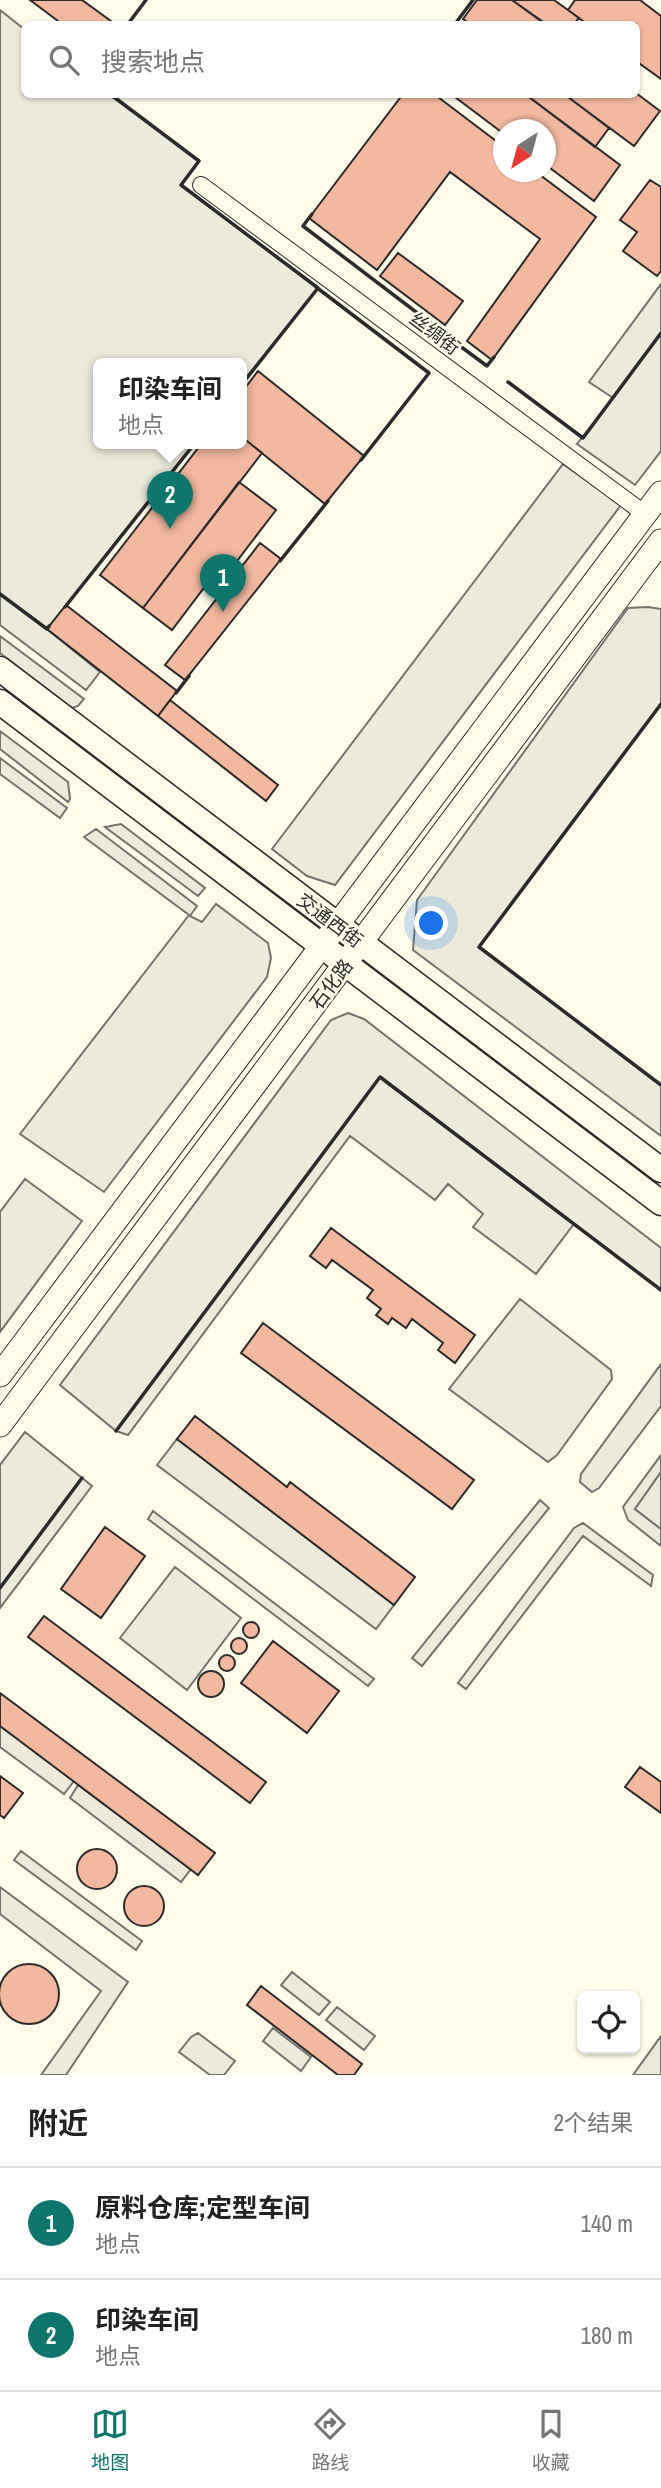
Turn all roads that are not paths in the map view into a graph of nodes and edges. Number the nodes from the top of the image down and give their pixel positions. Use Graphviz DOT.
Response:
graph roads {
  1 [pos="201,185"];
  2 [pos="661,493"];
  3 [pos="645,514"];
  4 [pos="661,541"];
  5 [pos="0,669"];
  6 [pos="0,702"];
  7 [pos="337,925"];
  8 [pos="361,943"];
  9 [pos="321,945"];
  10 [pos="346,963"];
  11 [pos="661,1170"];
  12 [pos="661,1203"];
  13 [pos="0,1375"];
  14 [pos="0,1425"];
  1 -- 3 [label="street, 丝绸街"];
  2 -- 3 [label="main road, 石化路"];
  3 -- 7 [label="main road, 石化路"];
  4 -- 8 [label="main road, 石化路"];
  5 -- 7 [label="main road, 交通西街"];
  6 -- 9 [label="main road, 交通西街"];
  7 -- 8 [label="main road, 交通西街"];
  7 -- 9 [label="main road, 石化路"];
  8 -- 10 [label="main road, 石化路"];
  8 -- 11 [label="main road, 交通西街"];
  9 -- 10 [label="main road, 交通西街"];
  9 -- 13 [label="main road, 石化路"];
  10 -- 12 [label="main road, 交通西街"];
  10 -- 14 [label="main road, 石化路"];
}
